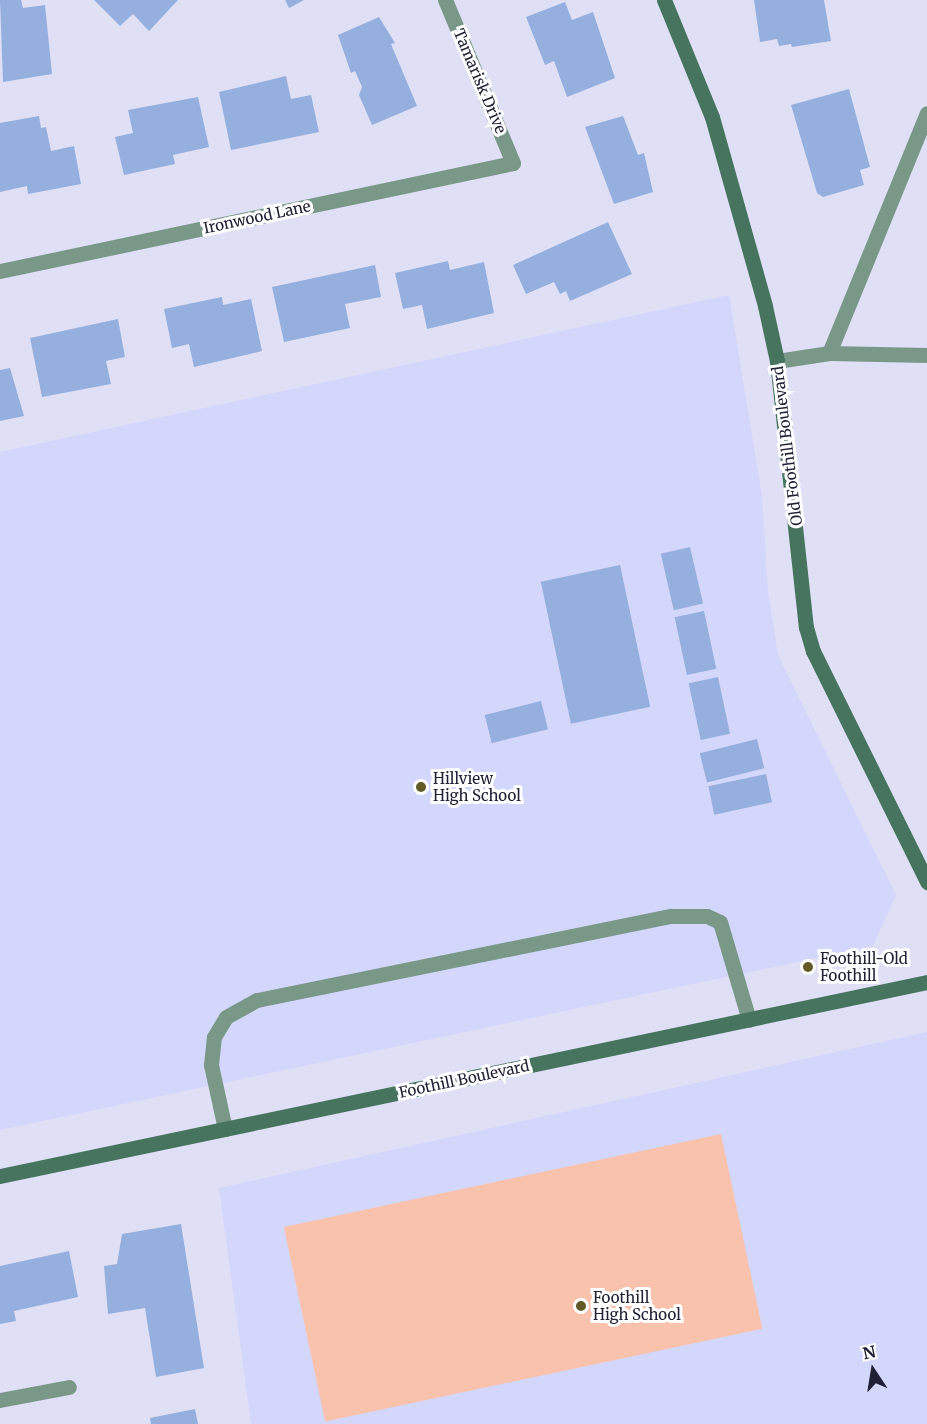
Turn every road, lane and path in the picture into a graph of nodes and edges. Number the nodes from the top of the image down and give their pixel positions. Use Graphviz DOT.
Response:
graph roads {
  1 [pos="445,0"];
  2 [pos="664,0"];
  3 [pos="927,113"];
  4 [pos="513,163"];
  5 [pos="0,271"];
  6 [pos="829,353"];
  7 [pos="927,355"];
  8 [pos="777,361"];
  9 [pos="927,882"];
  10 [pos="927,982"];
  11 [pos="748,1020"];
  12 [pos="225,1129"];
  13 [pos="0,1176"];
  14 [pos="69,1387"];
  15 [pos="0,1400"];
  1 -- 4 [label="street, Tamarisk Drive"];
  2 -- 8 [label="street, Old Foothill Boulevard"];
  3 -- 6 [label="street"];
  4 -- 5 [label="street, Ironwood Lane"];
  6 -- 7 [label="street"];
  6 -- 8 [label="street"];
  8 -- 9 [label="street, Old Foothill Boulevard"];
  10 -- 11 [label="street, Foothill Boulevard"];
  11 -- 12 [label="street, Foothill Boulevard"];
  11 -- 12 [label="street"];
  12 -- 13 [label="street, Foothill Boulevard"];
  14 -- 15 [label="street"];
}
